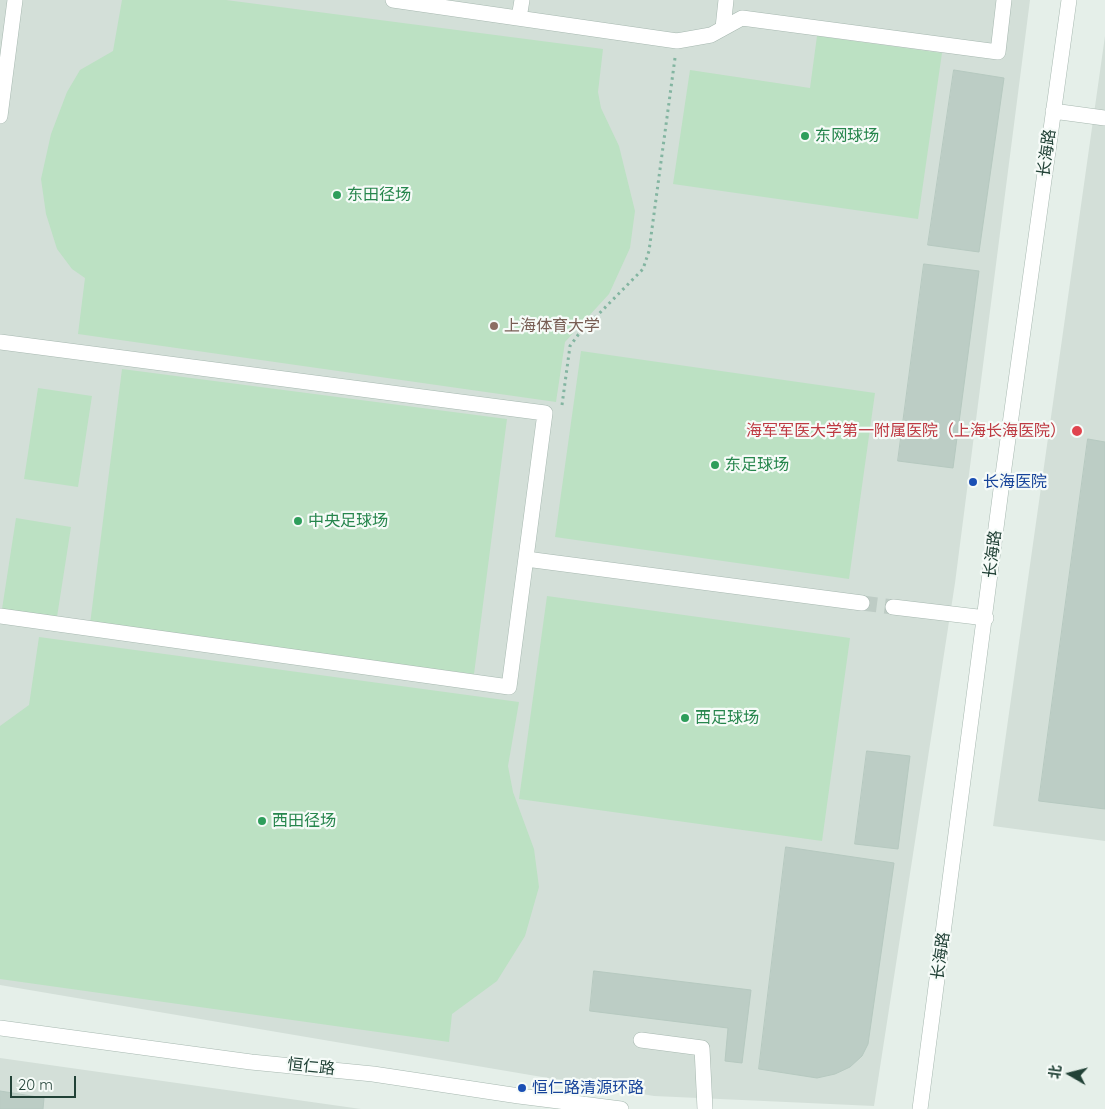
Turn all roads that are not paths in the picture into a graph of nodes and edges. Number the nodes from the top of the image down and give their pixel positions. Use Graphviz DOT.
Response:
graph roads {
  1 [pos="15,0"];
  2 [pos="393,0"];
  3 [pos="522,0"];
  4 [pos="726,0"];
  5 [pos="1004,0"];
  6 [pos="1069,0"];
  7 [pos="519,18"];
  8 [pos="722,28"];
  9 [pos="1053,111"];
  10 [pos="0,116"];
  11 [pos="1105,118"];
  12 [pos="0,342"];
  13 [pos="526,560"];
  14 [pos="862,602"];
  15 [pos="893,607"];
  16 [pos="0,616"];
  17 [pos="986,618"];
  18 [pos="0,1028"];
  19 [pos="641,1040"];
  20 [pos="621,1109"];
  21 [pos="706,1109"];
  22 [pos="920,1109"];
  1 -- 10 [label="street"];
  2 -- 7 [label="street"];
  3 -- 7 [label="street"];
  4 -- 8 [label="street"];
  5 -- 8 [label="street"];
  6 -- 9 [label="street, 长海路"];
  7 -- 8 [label="street"];
  9 -- 11 [label="street"];
  9 -- 17 [label="street, 长海路"];
  12 -- 13 [label="street"];
  13 -- 14 [label="street"];
  13 -- 16 [label="street"];
  15 -- 17 [label="street"];
  17 -- 22 [label="street, 长海路"];
  18 -- 20 [label="street, 恒仁路"];
  19 -- 21 [label="street"];
}
